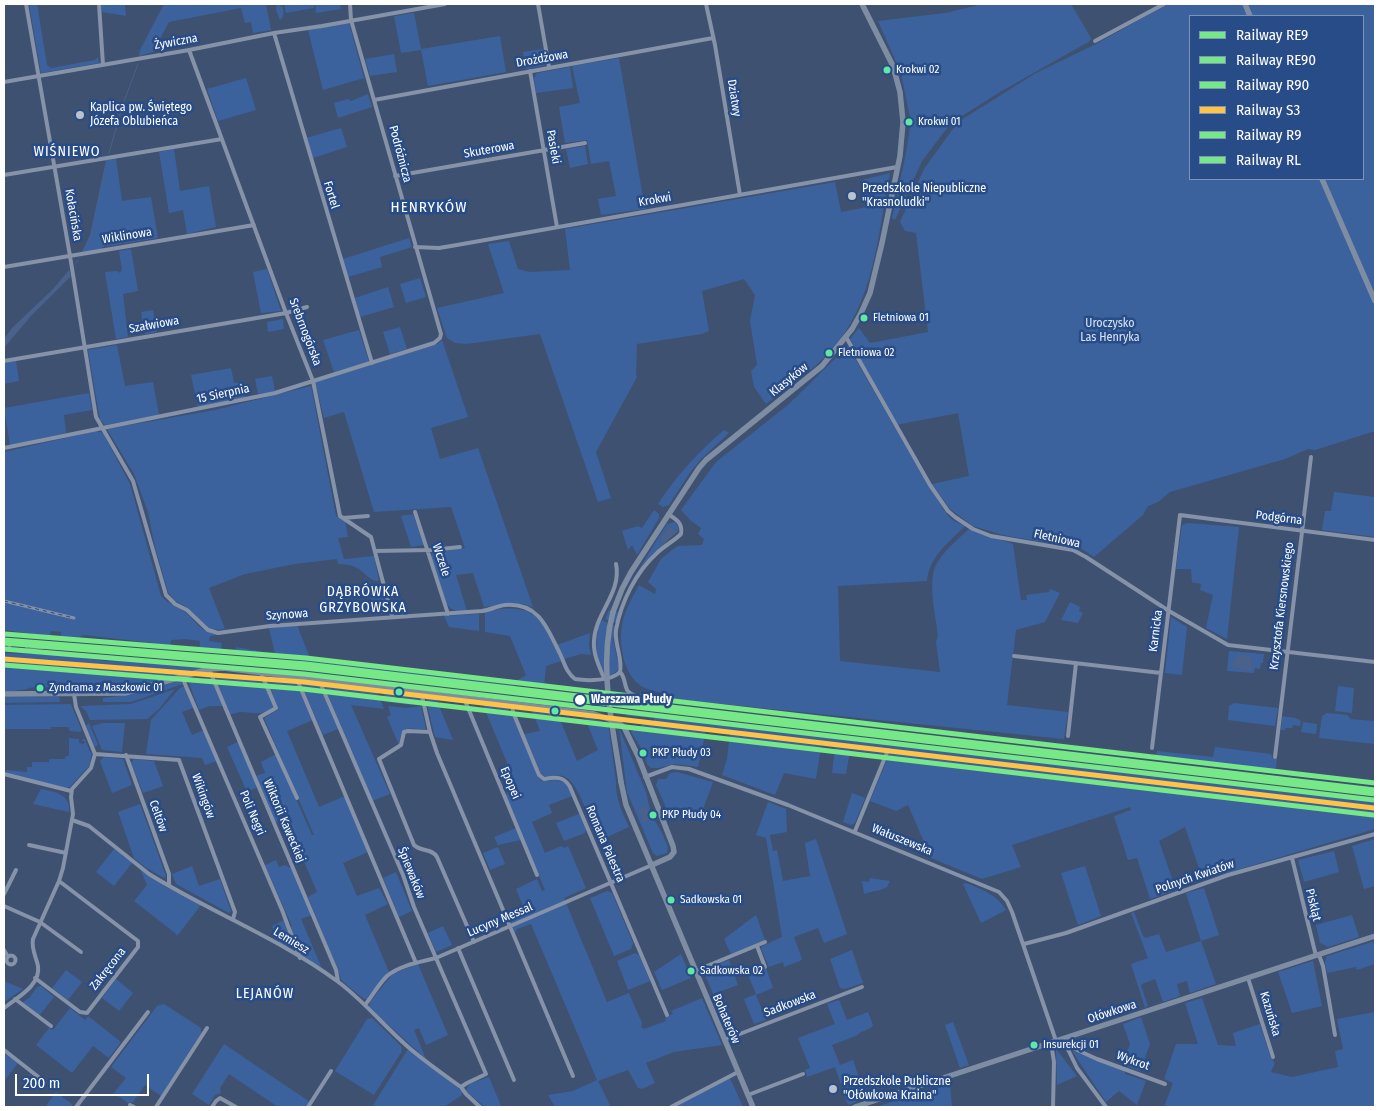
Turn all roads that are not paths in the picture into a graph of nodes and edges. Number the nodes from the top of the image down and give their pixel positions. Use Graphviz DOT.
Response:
graph roads {
  1 [pos="26,4"];
  2 [pos="99,4"];
  3 [pos="350,4"];
  4 [pos="445,4"];
  5 [pos="538,4"];
  6 [pos="706,4"];
  7 [pos="862,4"];
  8 [pos="1164,4"];
  9 [pos="351,20"];
  10 [pos="274,33"];
  11 [pos="714,38"];
  12 [pos="1095,41"];
  13 [pos="189,50"];
  14 [pos="103,65"];
  15 [pos="549,67"];
  16 [pos="530,71"];
  17 [pos="38,76"];
  18 [pos="4,82"];
  19 [pos="374,100"];
  20 [pos="222,139"];
  21 [pos="585,143"];
  22 [pos="543,150"];
  23 [pos="55,166"];
  24 [pos="897,167"];
  25 [pos="4,175"];
  26 [pos="395,176"];
  27 [pos="1322,180"];
  28 [pos="740,195"];
  29 [pos="254,225"];
  30 [pos="557,227"];
  31 [pos="415,247"];
  32 [pos="70,256"];
  33 [pos="4,267"];
  34 [pos="1375,301"];
  35 [pos="307,307"];
  36 [pos="286,313"];
  37 [pos="846,337"];
  38 [pos="440,338"];
  39 [pos="85,347"];
  40 [pos="4,362"];
  41 [pos="372,363"];
  42 [pos="313,381"];
  43 [pos="103,428"];
  44 [pos="4,448"];
  45 [pos="1311,457"];
  46 [pos="415,512"];
  47 [pos="668,514"];
  48 [pos="368,516"];
  49 [pos="1180,516"];
  50 [pos="343,518"];
  51 [pos="1301,531"];
  52 [pos="1375,540"];
  53 [pos="460,547"];
  54 [pos="427,550"];
  55 [pos="375,551"];
  56 [pos="616,564"];
  57 [pos="1169,611"];
  58 [pos="448,614"];
  59 [pos="392,616"];
  60 [pos="1287,652"];
  61 [pos="1014,656"];
  62 [pos="1375,662"];
  63 [pos="1076,663"];
  64 [pos="209,669"];
  65 [pos="262,672"];
  66 [pos="620,672"];
  67 [pos="1161,673"];
  68 [pos="182,677"];
  69 [pos="296,677"];
  70 [pos="604,678"];
  71 [pos="319,680"];
  72 [pos="421,692"];
  73 [pos="4,694"];
  74 [pos="74,694"];
  75 [pos="465,698"];
  76 [pos="668,701"];
  77 [pos="512,703"];
  78 [pos="611,711"];
  79 [pos="430,732"];
  80 [pos="1068,736"];
  81 [pos="1152,748"];
  82 [pos="888,750"];
  83 [pos="95,754"];
  84 [pos="126,755"];
  85 [pos="1275,757"];
  86 [pos="4,774"];
  87 [pos="645,776"];
  88 [pos="71,791"];
  89 [pos="297,798"];
  90 [pos="72,820"];
  91 [pos="855,831"];
  92 [pos="1375,834"];
  93 [pos="29,845"];
  94 [pos="66,853"];
  95 [pos="1292,858"];
  96 [pos="652,865"];
  97 [pos="16,870"];
  98 [pos="537,875"];
  99 [pos="59,881"];
  100 [pos="611,884"];
  101 [pos="169,885"];
  102 [pos="4,894"];
  103 [pos="4,906"];
  104 [pos="233,919"];
  105 [pos="40,922"];
  106 [pos="509,927"];
  107 [pos="1375,936"];
  108 [pos="474,942"];
  109 [pos="765,942"];
  110 [pos="1024,944"];
  111 [pos="757,946"];
  112 [pos="458,948"];
  113 [pos="4,950"];
  114 [pos="81,952"];
  115 [pos="1318,956"];
  116 [pos="8,957"];
  117 [pos="300,958"];
  118 [pos="436,958"];
  119 [pos="416,963"];
  120 [pos="765,967"];
  121 [pos="695,971"];
  122 [pos="35,978"];
  123 [pos="1248,978"];
  124 [pos="338,981"];
  125 [pos="862,987"];
  126 [pos="15,1000"];
  127 [pos="365,1005"];
  128 [pos="4,1008"];
  129 [pos="148,1012"];
  130 [pos="667,1015"];
  131 [pos="51,1026"];
  132 [pos="207,1028"];
  133 [pos="1335,1035"];
  134 [pos="724,1040"];
  135 [pos="1053,1042"];
  136 [pos="1064,1042"];
  137 [pos="4,1050"];
  138 [pos="1273,1056"];
  139 [pos="331,1071"];
  140 [pos="738,1072"];
  141 [pos="803,1074"];
  142 [pos="573,1076"];
  143 [pos="41,1079"];
  144 [pos="514,1080"];
  145 [pos="1165,1084"];
  146 [pos="461,1087"];
  147 [pos="748,1095"];
  148 [pos="76,1107"];
  149 [pos="156,1107"];
  150 [pos="212,1107"];
  151 [pos="236,1107"];
  152 [pos="308,1107"];
  153 [pos="480,1107"];
  154 [pos="671,1107"];
  155 [pos="753,1107"];
  156 [pos="855,1107"];
  157 [pos="1053,1107"];
  158 [pos="1106,1107"];
  1 -- 17 [label="street, Kołacińska"];
  2 -- 14 [label="street"];
  3 -- 9 [label="street, Podróżnicza"];
  4 -- 9 [label="street, Żywiczna"];
  5 -- 15 [label="street"];
  6 -- 11 [label="street, Dziatwy"];
  7 -- 24 [label="street, Klasyków"];
  8 -- 12 [label="street"];
  9 -- 10 [label="street, Żywiczna"];
  9 -- 19 [label="street, Podróżnicza"];
  10 -- 13 [label="street, Żywiczna"];
  10 -- 41 [label="street, Fortel"];
  11 -- 15 [label="street, Drożdżowa"];
  11 -- 28 [label="street, Dziatwy"];
  13 -- 14 [label="street, Żywiczna"];
  13 -- 20 [label="street, Srebrnogórska"];
  14 -- 17 [label="street, Żywiczna"];
  15 -- 16 [label="street, Drożdżowa"];
  16 -- 19 [label="street, Drożdżowa"];
  16 -- 22 [label="street, Pasieki"];
  17 -- 18 [label="street, Żywiczna"];
  17 -- 23 [label="street, Kołacińska"];
  19 -- 26 [label="street, Podróżnicza"];
  20 -- 23 [label="street"];
  20 -- 29 [label="street, Srebrnogórska"];
  21 -- 22 [label="street, Skuterowa"];
  22 -- 26 [label="street, Skuterowa"];
  22 -- 30 [label="street, Pasieki"];
  23 -- 25 [label="street"];
  23 -- 32 [label="street, Kołacińska"];
  24 -- 28 [label="street, Krokwi"];
  24 -- 37 [label="street, Klasyków"];
  26 -- 31 [label="street, Podróżnicza"];
  27 -- 34 [label="street"];
  28 -- 30 [label="street, Krokwi"];
  29 -- 32 [label="street, Wiklinowa"];
  29 -- 36 [label="street, Srebrnogórska"];
  30 -- 31 [label="street, Krokwi"];
  31 -- 38 [label="street, Podróżnicza"];
  32 -- 33 [label="street, Wiklinowa"];
  32 -- 39 [label="street, Kołacińska"];
  35 -- 36 [label="street, Szałwiowa"];
  36 -- 39 [label="street, Szałwiowa"];
  36 -- 42 [label="street, Srebrnogórska"];
  37 -- 47 [label="street, Klasyków"];
  37 -- 57 [label="street, Fletniowa"];
  38 -- 41 [label="street, 15 Sierpnia"];
  39 -- 40 [label="street, Szałwiowa"];
  39 -- 43 [label="street, Kołacińska"];
  41 -- 42 [label="street, 15 Sierpnia"];
  42 -- 43 [label="street, 15 Sierpnia"];
  42 -- 50 [label="street, Srebrnogórska"];
  43 -- 44 [label="street, 15 Sierpnia"];
  43 -- 59 [label="street, Szynowa"];
  45 -- 51 [label="street, Krzysztofa Kiersnowskiego"];
  46 -- 54 [label="street, Wczele"];
  47 -- 66 [label="street"];
  47 -- 78 [label="street, Klasyków, bridge"];
  48 -- 50 [label="street"];
  49 -- 51 [label="street, Podgórna"];
  49 -- 57 [label="street, Karnicka"];
  50 -- 55 [label="street"];
  51 -- 52 [label="street, Podgórna"];
  51 -- 60 [label="street, Krzysztofa Kiersnowskiego"];
  53 -- 54 [label="street"];
  54 -- 55 [label="street"];
  54 -- 58 [label="street, Wczele"];
  55 -- 59 [label="street"];
  56 -- 70 [label="street"];
  57 -- 60 [label="street, Fletniowa"];
  57 -- 67 [label="street, Karnicka"];
  58 -- 59 [label="street, Szynowa"];
  58 -- 70 [label="street, Szynowa"];
  60 -- 62 [label="street, Fletniowa"];
  60 -- 85 [label="street, Krzysztofa Kiersnowskiego"];
  61 -- 63 [label="street"];
  63 -- 67 [label="street"];
  63 -- 80 [label="street"];
  64 -- 65 [label="street"];
  64 -- 68 [label="street"];
  64 -- 124 [label="street, Wiktorii Kaweckiej"];
  65 -- 69 [label="street"];
  65 -- 89 [label="street"];
  66 -- 70 [label="street, Szynowa"];
  66 -- 76 [label="street"];
  67 -- 81 [label="street, Karnicka"];
  68 -- 74 [label="street"];
  68 -- 117 [label="street, Poli Negri"];
  69 -- 71 [label="street"];
  69 -- 119 [label="street"];
  71 -- 72 [label="street"];
  71 -- 118 [label="street, Śpiewaków"];
  72 -- 75 [label="street"];
  72 -- 79 [label="street"];
  73 -- 74 [label="street"];
  74 -- 83 [label="street"];
  75 -- 77 [label="street"];
  75 -- 98 [label="street, Epopei"];
  77 -- 87 [label="street"];
  77 -- 100 [label="street, Romana Palestra"];
  78 -- 96 [label="street, Bohaterów, bridge"];
  79 -- 106 [label="street"];
  79 -- 108 [label="street"];
  82 -- 91 [label="street"];
  83 -- 84 [label="street, Wikingów"];
  83 -- 88 [label="street"];
  84 -- 101 [label="street, Celtów"];
  84 -- 104 [label="street, Wikingów"];
  86 -- 88 [label="street"];
  87 -- 91 [label="street, Wałuszewska"];
  87 -- 96 [label="street"];
  88 -- 90 [label="street"];
  90 -- 94 [label="street"];
  90 -- 101 [label="street, Lemiesz"];
  91 -- 110 [label="street, Wałuszewska"];
  92 -- 95 [label="street, Polnych Kwiatów"];
  93 -- 94 [label="street"];
  94 -- 99 [label="street"];
  95 -- 110 [label="street, Polnych Kwiatów"];
  95 -- 115 [label="street, Piskląt"];
  96 -- 100 [label="street, Lucyny Messal"];
  96 -- 121 [label="street, Bohaterów"];
  97 -- 102 [label="street"];
  99 -- 105 [label="street"];
  99 -- 122 [label="street, Zakręcona"];
  100 -- 106 [label="street, Lucyny Messal"];
  100 -- 130 [label="street, Romana Palestra"];
  101 -- 104 [label="street, Lemiesz"];
  103 -- 105 [label="street"];
  104 -- 117 [label="street, Lemiesz"];
  105 -- 114 [label="street"];
  105 -- 122 [label="street"];
  106 -- 108 [label="street, Lucyny Messal"];
  106 -- 142 [label="street"];
  107 -- 115 [label="street, Ołówkowa"];
  108 -- 112 [label="street, Lucyny Messal"];
  109 -- 111 [label="street"];
  110 -- 135 [label="street, Wałuszewska"];
  111 -- 120 [label="street"];
  111 -- 121 [label="street"];
  112 -- 118 [label="street, Lucyny Messal"];
  112 -- 144 [label="street"];
  113 -- 116 [label="street"];
  115 -- 123 [label="street, Ołówkowa"];
  115 -- 133 [label="street, Piskląt"];
  117 -- 124 [label="street, Lemiesz"];
  118 -- 119 [label="street, Lucyny Messal"];
  118 -- 146 [label="street, Śpiewaków"];
  119 -- 127 [label="street, Lucyny Messal"];
  121 -- 134 [label="street, Bohaterów"];
  122 -- 126 [label="street"];
  123 -- 136 [label="street, Ołówkowa"];
  123 -- 138 [label="street, Kazuńska"];
  124 -- 127 [label="street, Lemiesz"];
  125 -- 134 [label="street, Sadkowska"];
  126 -- 128 [label="street"];
  126 -- 131 [label="street"];
  127 -- 146 [label="street, Lemiesz"];
  129 -- 148 [label="street"];
  132 -- 149 [label="street"];
  134 -- 140 [label="street, Bohaterów"];
  135 -- 136 [label="street, Ołówkowa"];
  135 -- 156 [label="street, Ołówkowa"];
  135 -- 157 [label="street, Wałuszewska"];
  136 -- 145 [label="street, Wykrot"];
  136 -- 158 [label="street"];
  137 -- 143 [label="street"];
  139 -- 152 [label="street"];
  140 -- 147 [label="street, Bohaterów"];
  140 -- 154 [label="street"];
  141 -- 147 [label="street"];
  146 -- 153 [label="street, Lemiesz"];
  147 -- 155 [label="street, Bohaterów"];
  150 -- 151 [label="street"];
}
